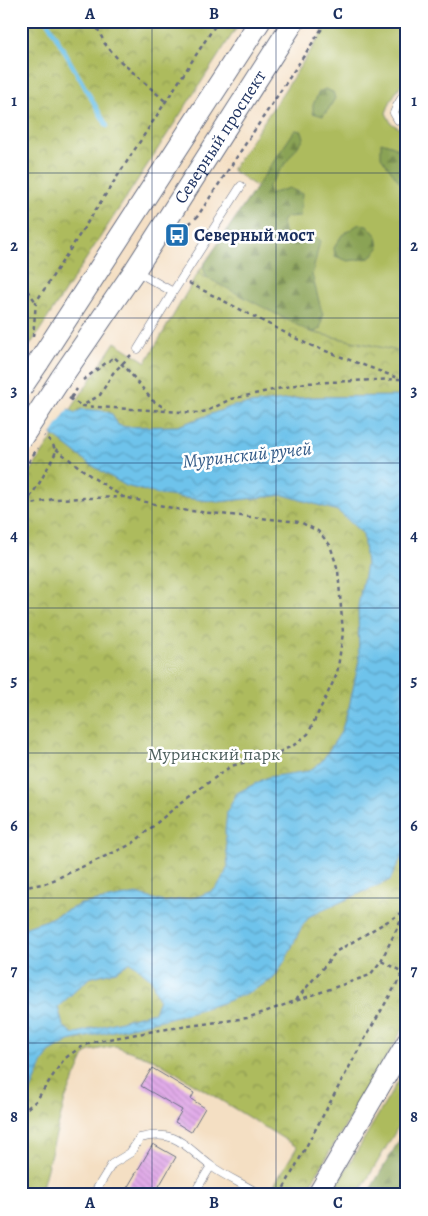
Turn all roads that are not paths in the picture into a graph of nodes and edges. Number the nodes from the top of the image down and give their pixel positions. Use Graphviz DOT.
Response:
graph roads {
  1 [pos="260,21"];
  2 [pos="294,21"];
  3 [pos="407,89"];
  4 [pos="407,126"];
  5 [pos="241,186"];
  6 [pos="135,270"];
  7 [pos="173,292"];
  8 [pos="138,349"];
  9 [pos="55,363"];
  10 [pos="21,388"];
  11 [pos="32,443"];
  12 [pos="407,1042"];
  13 [pos="211,1166"];
  14 [pos="93,1195"];
  15 [pos="193,1195"];
  16 [pos="261,1195"];
  17 [pos="317,1195"];
  1 -- 9 [label="main road, Северный проспект"];
  2 -- 6 [label="main road, Северный проспект"];
  3 -- 4 [label="lane"];
  5 -- 7 [label="lane"];
  6 -- 7 [label="lane"];
  6 -- 9 [label="main road, Северный проспект"];
  7 -- 8 [label="lane"];
  9 -- 10 [label="main road, bridge"];
  9 -- 11 [label="main road, bridge"];
  12 -- 17 [label="street"];
  13 -- 14 [label="lane"];
  13 -- 15 [label="lane"];
  13 -- 16 [label="lane"];
}
